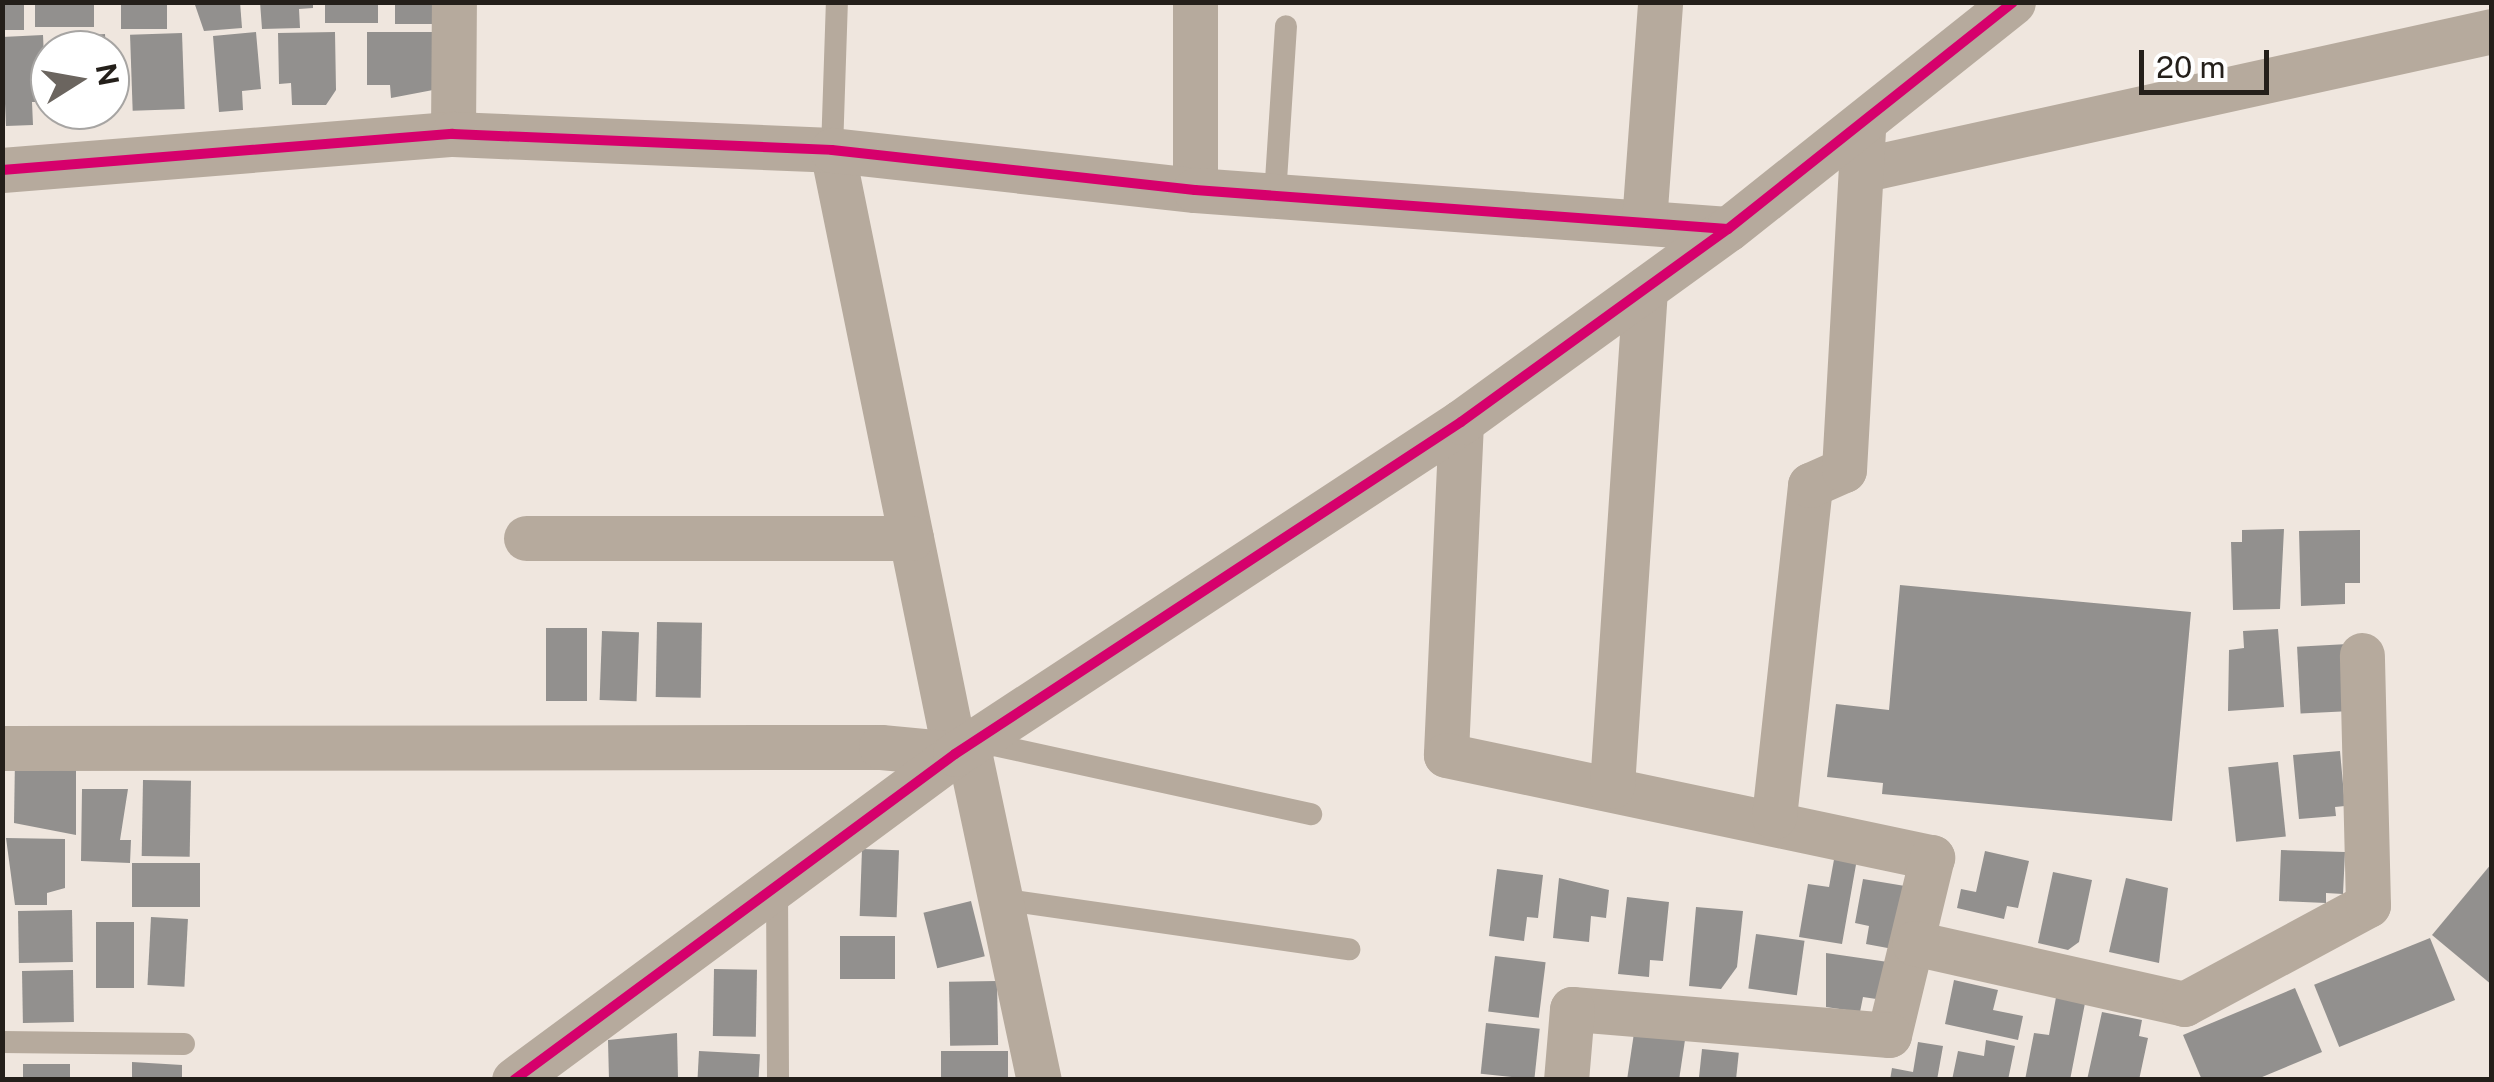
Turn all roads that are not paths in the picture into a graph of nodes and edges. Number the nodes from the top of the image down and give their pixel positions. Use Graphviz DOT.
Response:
graph roads {
  1 [pos="454,2"];
  2 [pos="837,2"];
  3 [pos="1194,2"];
  4 [pos="1660,2"];
  5 [pos="2012,2"];
  6 [pos="1286,26"];
  7 [pos="2492,30"];
  8 [pos="1863,125"];
  9 [pos="453,134"];
  10 [pos="832,150"];
  11 [pos="2,170"];
  12 [pos="1861,170"];
  13 [pos="1194,190"];
  14 [pos="1276,196"];
  15 [pos="1644,222"];
  16 [pos="1728,230"];
  17 [pos="1646,288"];
  18 [pos="1461,422"];
  19 [pos="526,538"];
  20 [pos="911,538"];
  21 [pos="2362,656"];
  22 [pos="966,747"];
  23 [pos="2,748"];
  24 [pos="1612,786"];
  25 [pos="1311,814"];
  26 [pos="1774,817"];
  27 [pos="777,882"];
  28 [pos="1000,899"];
  29 [pos="1914,943"];
  30 [pos="1350,949"];
  31 [pos="2,1042"];
  32 [pos="184,1044"];
  33 [pos="514,1080"];
  34 [pos="778,1080"];
  35 [pos="1040,1080"];
  36 [pos="1566,1080"];
  1 -- 9 [label="street"];
  2 -- 10 [label="lane"];
  3 -- 13 [label="street"];
  4 -- 15 [label="street"];
  5 -- 8 [label="street"];
  6 -- 14 [label="lane"];
  7 -- 12 [label="street"];
  8 -- 12 [label="street"];
  8 -- 16 [label="street"];
  9 -- 10 [label="street"];
  9 -- 11 [label="street"];
  10 -- 13 [label="street"];
  10 -- 20 [label="street"];
  12 -- 26 [label="street"];
  13 -- 14 [label="street"];
  14 -- 15 [label="street"];
  15 -- 16 [label="street"];
  16 -- 17 [label="street"];
  17 -- 18 [label="street"];
  17 -- 24 [label="street"];
  18 -- 22 [label="street"];
  18 -- 24 [label="street"];
  19 -- 20 [label="street"];
  20 -- 22 [label="street"];
  21 -- 29 [label="street"];
  22 -- 23 [label="street"];
  22 -- 25 [label="lane"];
  22 -- 27 [label="street"];
  22 -- 28 [label="street"];
  24 -- 26 [label="street"];
  26 -- 29 [label="street"];
  27 -- 33 [label="street"];
  27 -- 34 [label="lane"];
  28 -- 30 [label="lane"];
  28 -- 35 [label="street"];
  29 -- 36 [label="street"];
  31 -- 32 [label="lane"];
}
